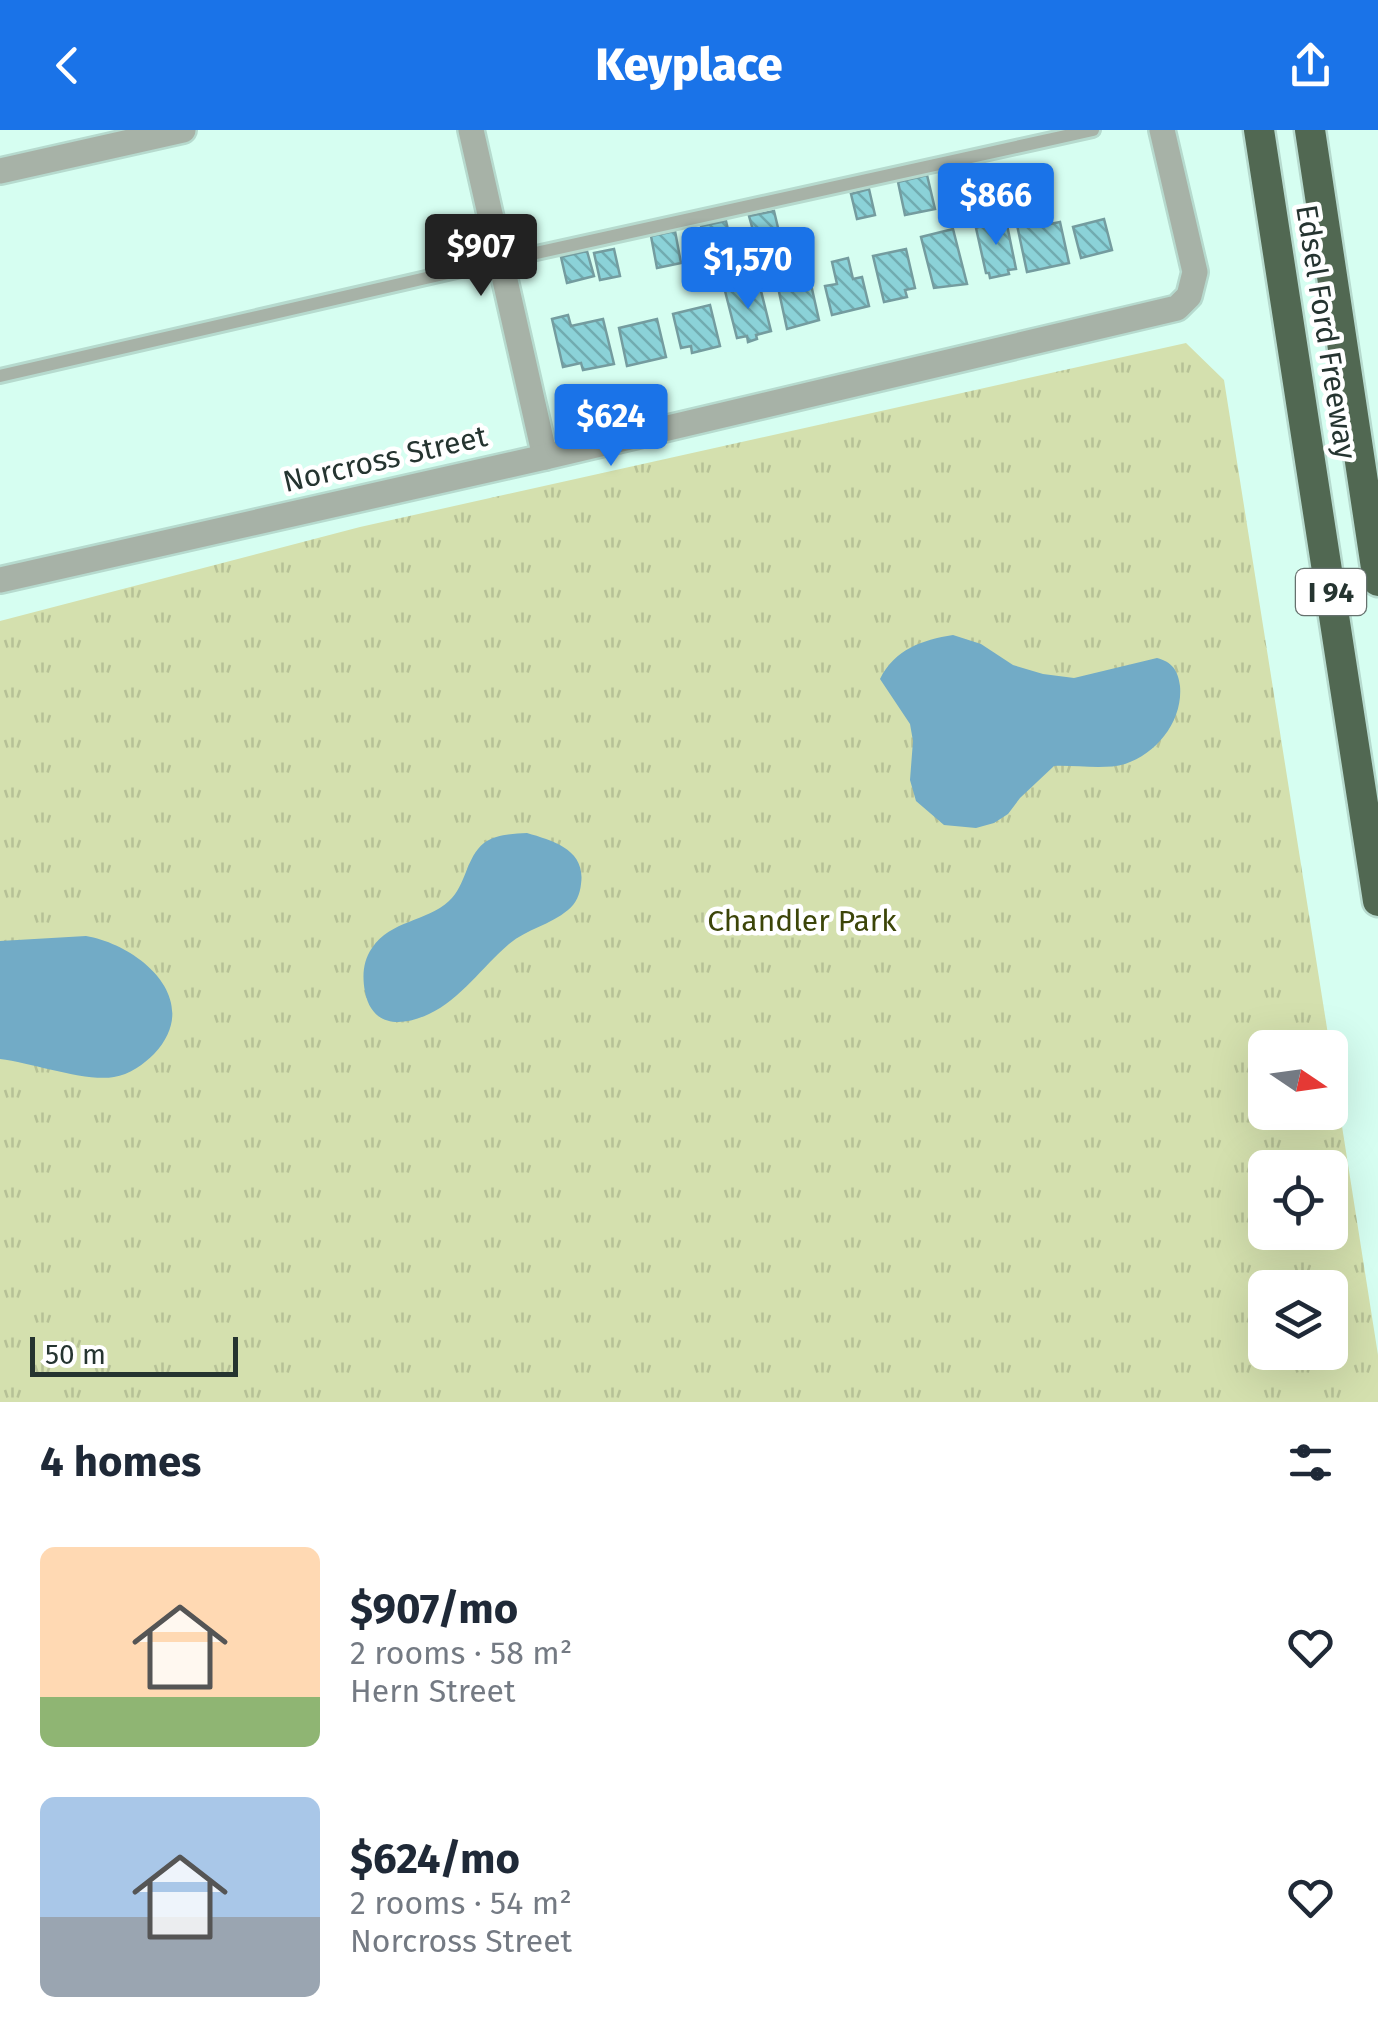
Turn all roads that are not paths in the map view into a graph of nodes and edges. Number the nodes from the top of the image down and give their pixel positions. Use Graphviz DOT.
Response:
graph roads {
  1 [pos="183,130"];
  2 [pos="471,130"];
  3 [pos="1093,130"];
  4 [pos="1162,130"];
  5 [pos="1260,130"];
  6 [pos="1310,130"];
  7 [pos="0,172"];
  8 [pos="500,260"];
  9 [pos="0,376"];
  10 [pos="545,456"];
  11 [pos="0,580"];
  12 [pos="1378,581"];
  13 [pos="1378,901"];
  1 -- 7 [label="street"];
  2 -- 8 [label="street"];
  3 -- 8 [label="lane"];
  4 -- 10 [label="street, Norcross Street"];
  5 -- 13 [label="highway, Edsel Ford Freeway / I 94"];
  6 -- 12 [label="highway, Edsel Ford Freeway / I 94"];
  8 -- 9 [label="lane"];
  8 -- 10 [label="street"];
  10 -- 11 [label="street, Norcross Street"];
}
